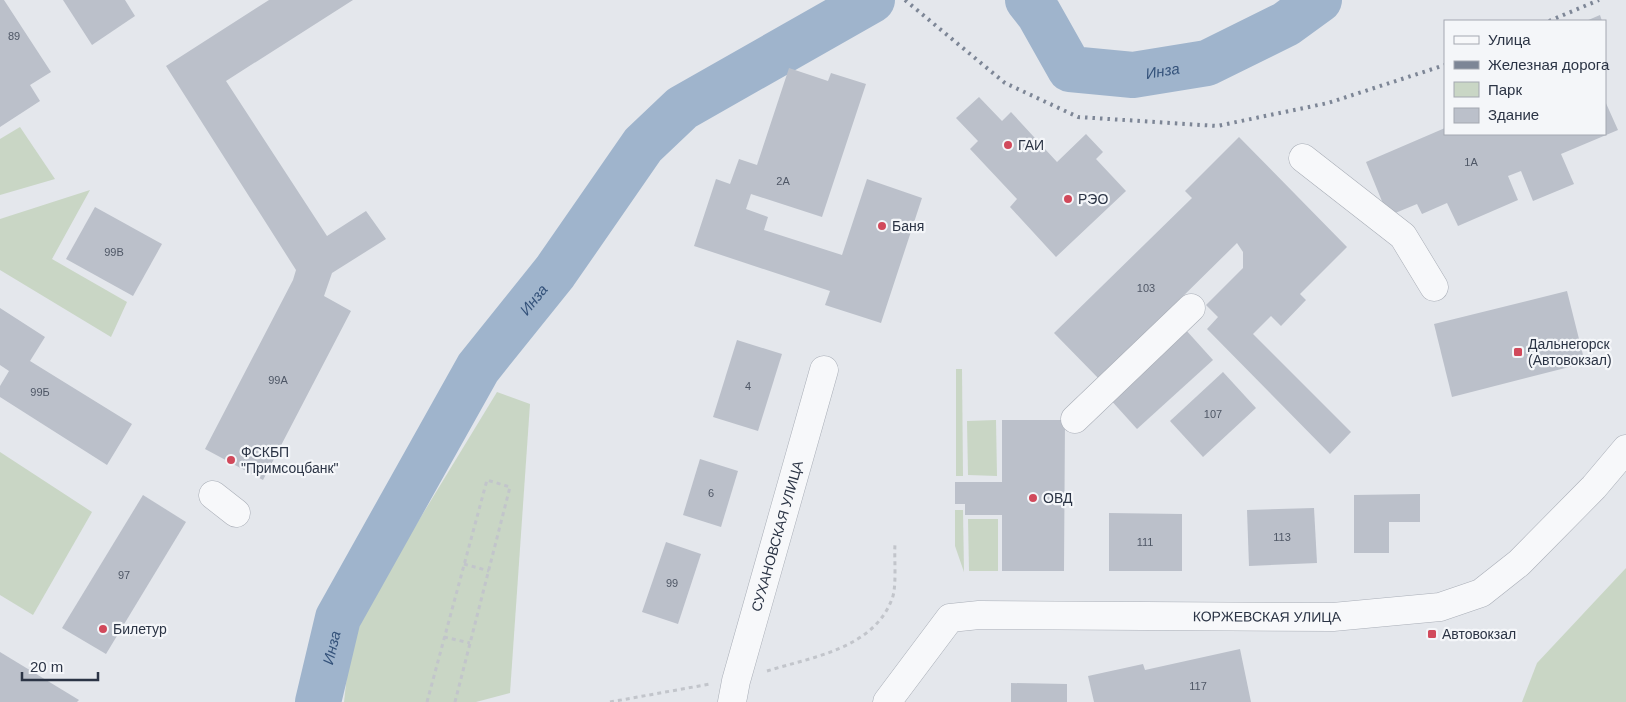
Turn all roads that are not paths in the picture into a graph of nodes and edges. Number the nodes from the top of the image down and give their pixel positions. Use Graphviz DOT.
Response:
graph roads {
  1 [pos="1303,158"];
  2 [pos="1434,287"];
  3 [pos="1191,308"];
  4 [pos="824,370"];
  5 [pos="1075,419"];
  6 [pos="1626,449"];
  7 [pos="213,495"];
  8 [pos="236,512"];
  9 [pos="734,692"];
  10 [pos="888,702"];
  1 -- 2 [label="street"];
  3 -- 5 [label="street"];
  4 -- 9 [label="street, СУХАНОВСКАЯ УЛИЦА"];
  6 -- 10 [label="street, КОРЖЕВСКАЯ УЛИЦА"];
  7 -- 8 [label="street"];
}
